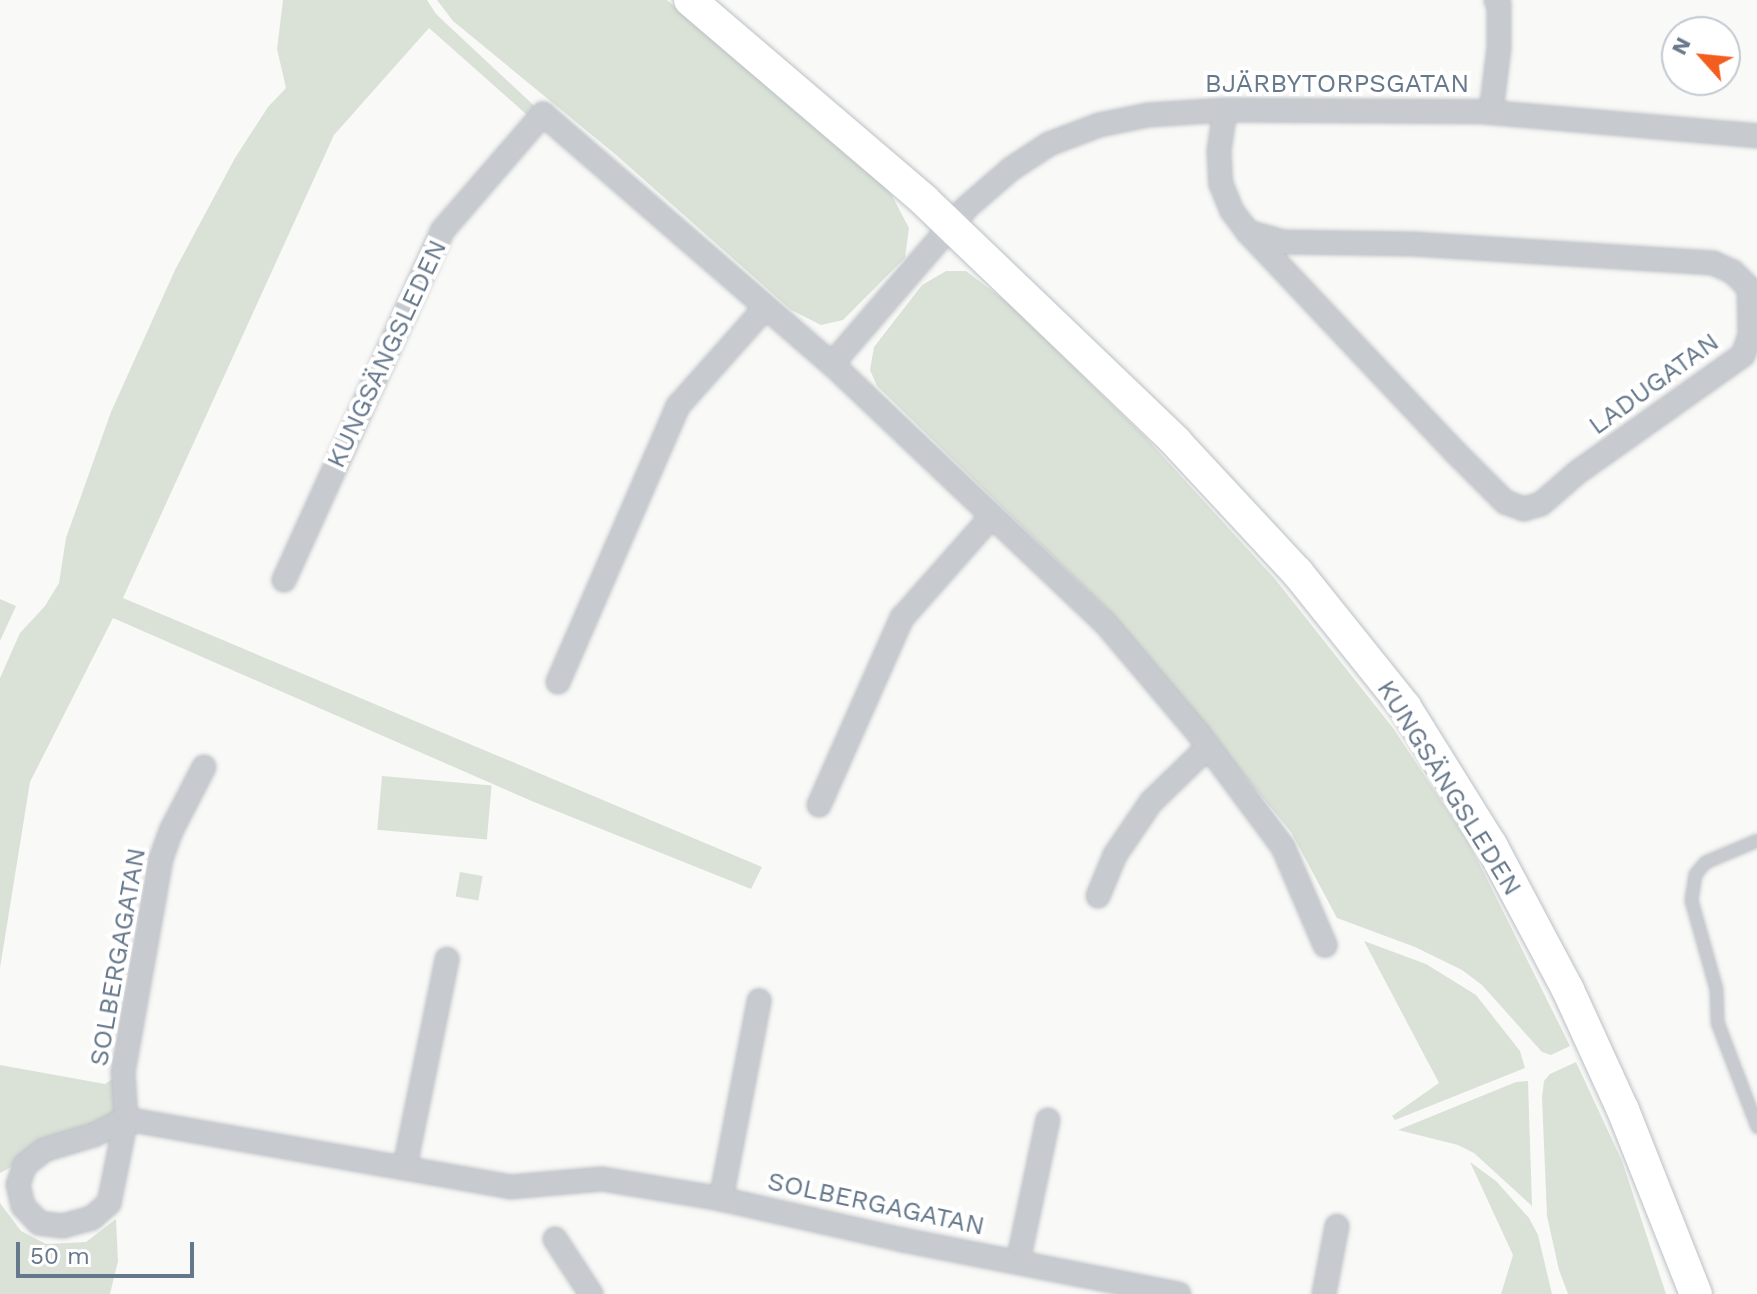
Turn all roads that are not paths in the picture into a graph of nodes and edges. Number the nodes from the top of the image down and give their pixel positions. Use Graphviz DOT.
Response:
graph roads {
  1 [pos="690,0"];
  2 [pos="1496,0"];
  3 [pos="1225,110"];
  4 [pos="1491,112"];
  5 [pos="1757,136"];
  6 [pos="949,224"];
  7 [pos="1248,232"];
  8 [pos="766,307"];
  9 [pos="832,364"];
  10 [pos="992,516"];
  11 [pos="284,580"];
  12 [pos="558,682"];
  13 [pos="1208,747"];
  14 [pos="204,767"];
  15 [pos="819,805"];
  16 [pos="1757,840"];
  17 [pos="1098,896"];
  18 [pos="1325,945"];
  19 [pos="447,959"];
  20 [pos="759,1001"];
  21 [pos="126,1119"];
  22 [pos="1048,1120"];
  23 [pos="1757,1127"];
  24 [pos="405,1166"];
  25 [pos="721,1199"];
  26 [pos="1337,1226"];
  27 [pos="555,1239"];
  28 [pos="1018,1262"];
  29 [pos="591,1294"];
  30 [pos="1179,1294"];
  31 [pos="1324,1294"];
  32 [pos="1696,1294"];
  1 -- 6 [label="main road, KUNGSÄNGSLEDEN"];
  2 -- 4 [label="street"];
  3 -- 4 [label="street, BJÄRBYTORPSGATAN"];
  3 -- 6 [label="street, BJÄRBYTORPSGATAN"];
  3 -- 7 [label="street, LADUGATAN"];
  4 -- 5 [label="street, BJÄRBYTORPSGATAN"];
  6 -- 9 [label="street"];
  6 -- 32 [label="main road, KUNGSÄNGSLEDEN"];
  7 -- 7 [label="street, LADUGATAN"];
  8 -- 9 [label="street, KUNGSÄNGSLEDEN"];
  8 -- 11 [label="street, KUNGSÄNGSLEDEN"];
  8 -- 12 [label="street"];
  9 -- 10 [label="street, KUNGSÄNGSLEDEN"];
  10 -- 13 [label="street, KUNGSÄNGSLEDEN"];
  10 -- 15 [label="street"];
  13 -- 17 [label="street"];
  13 -- 18 [label="street, KUNGSÄNGSLEDEN"];
  14 -- 21 [label="street, SOLBERGAGATAN"];
  16 -- 23 [label="lane"];
  19 -- 24 [label="street"];
  20 -- 25 [label="street"];
  21 -- 21 [label="street, SOLBERGAGATAN"];
  21 -- 24 [label="street, SOLBERGAGATAN"];
  22 -- 28 [label="street"];
  24 -- 25 [label="street, SOLBERGAGATAN"];
  25 -- 28 [label="street, SOLBERGAGATAN"];
  26 -- 31 [label="street"];
  27 -- 29 [label="street"];
  28 -- 30 [label="street, SOLBERGAGATAN"];
}
